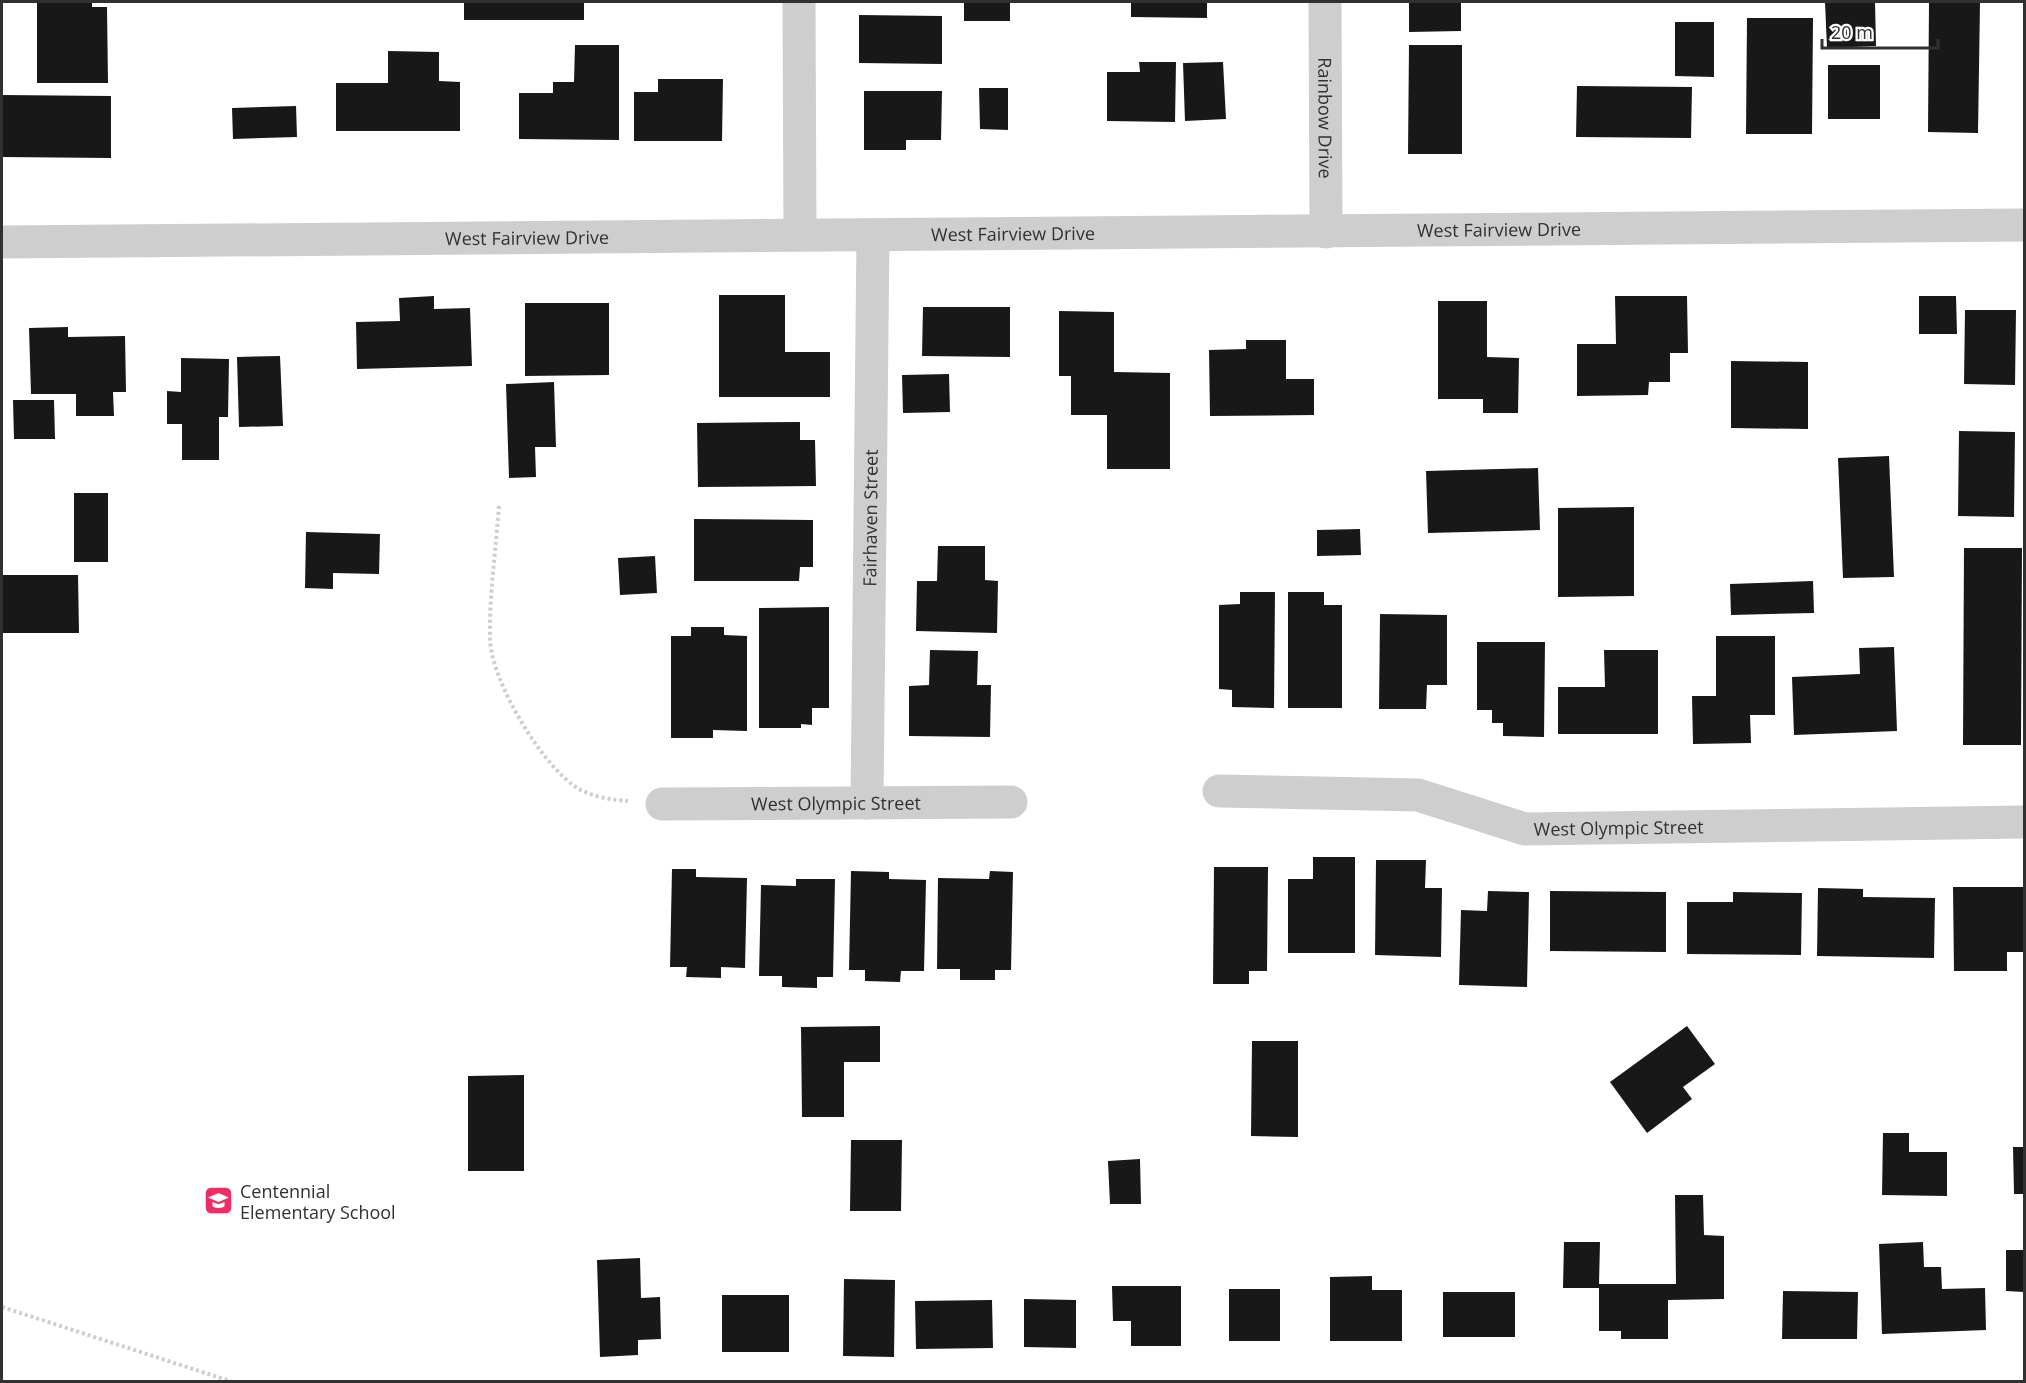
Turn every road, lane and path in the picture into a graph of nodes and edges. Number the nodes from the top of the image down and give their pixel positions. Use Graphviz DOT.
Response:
graph roads {
  1 [pos="799,2"];
  2 [pos="1324,2"];
  3 [pos="2025,225"];
  4 [pos="1326,232"];
  5 [pos="800,235"];
  6 [pos="873,235"];
  7 [pos="2,242"];
  8 [pos="499,506"];
  9 [pos="1219,791"];
  10 [pos="1011,802"];
  11 [pos="867,803"];
  12 [pos="662,804"];
  13 [pos="2025,822"];
  14 [pos="2,1307"];
  15 [pos="233,1382"];
  1 -- 5 [label="street"];
  2 -- 4 [label="street, Rainbow Drive"];
  3 -- 4 [label="street, West Fairview Drive"];
  4 -- 6 [label="street, West Fairview Drive"];
  5 -- 6 [label="street, West Fairview Drive"];
  5 -- 7 [label="street, West Fairview Drive"];
  6 -- 11 [label="street, Fairhaven Street"];
  8 -- 12 [label="path"];
  9 -- 13 [label="street, West Olympic Street"];
  10 -- 11 [label="street, West Olympic Street"];
  11 -- 12 [label="street, West Olympic Street"];
  14 -- 15 [label="path"];
}
